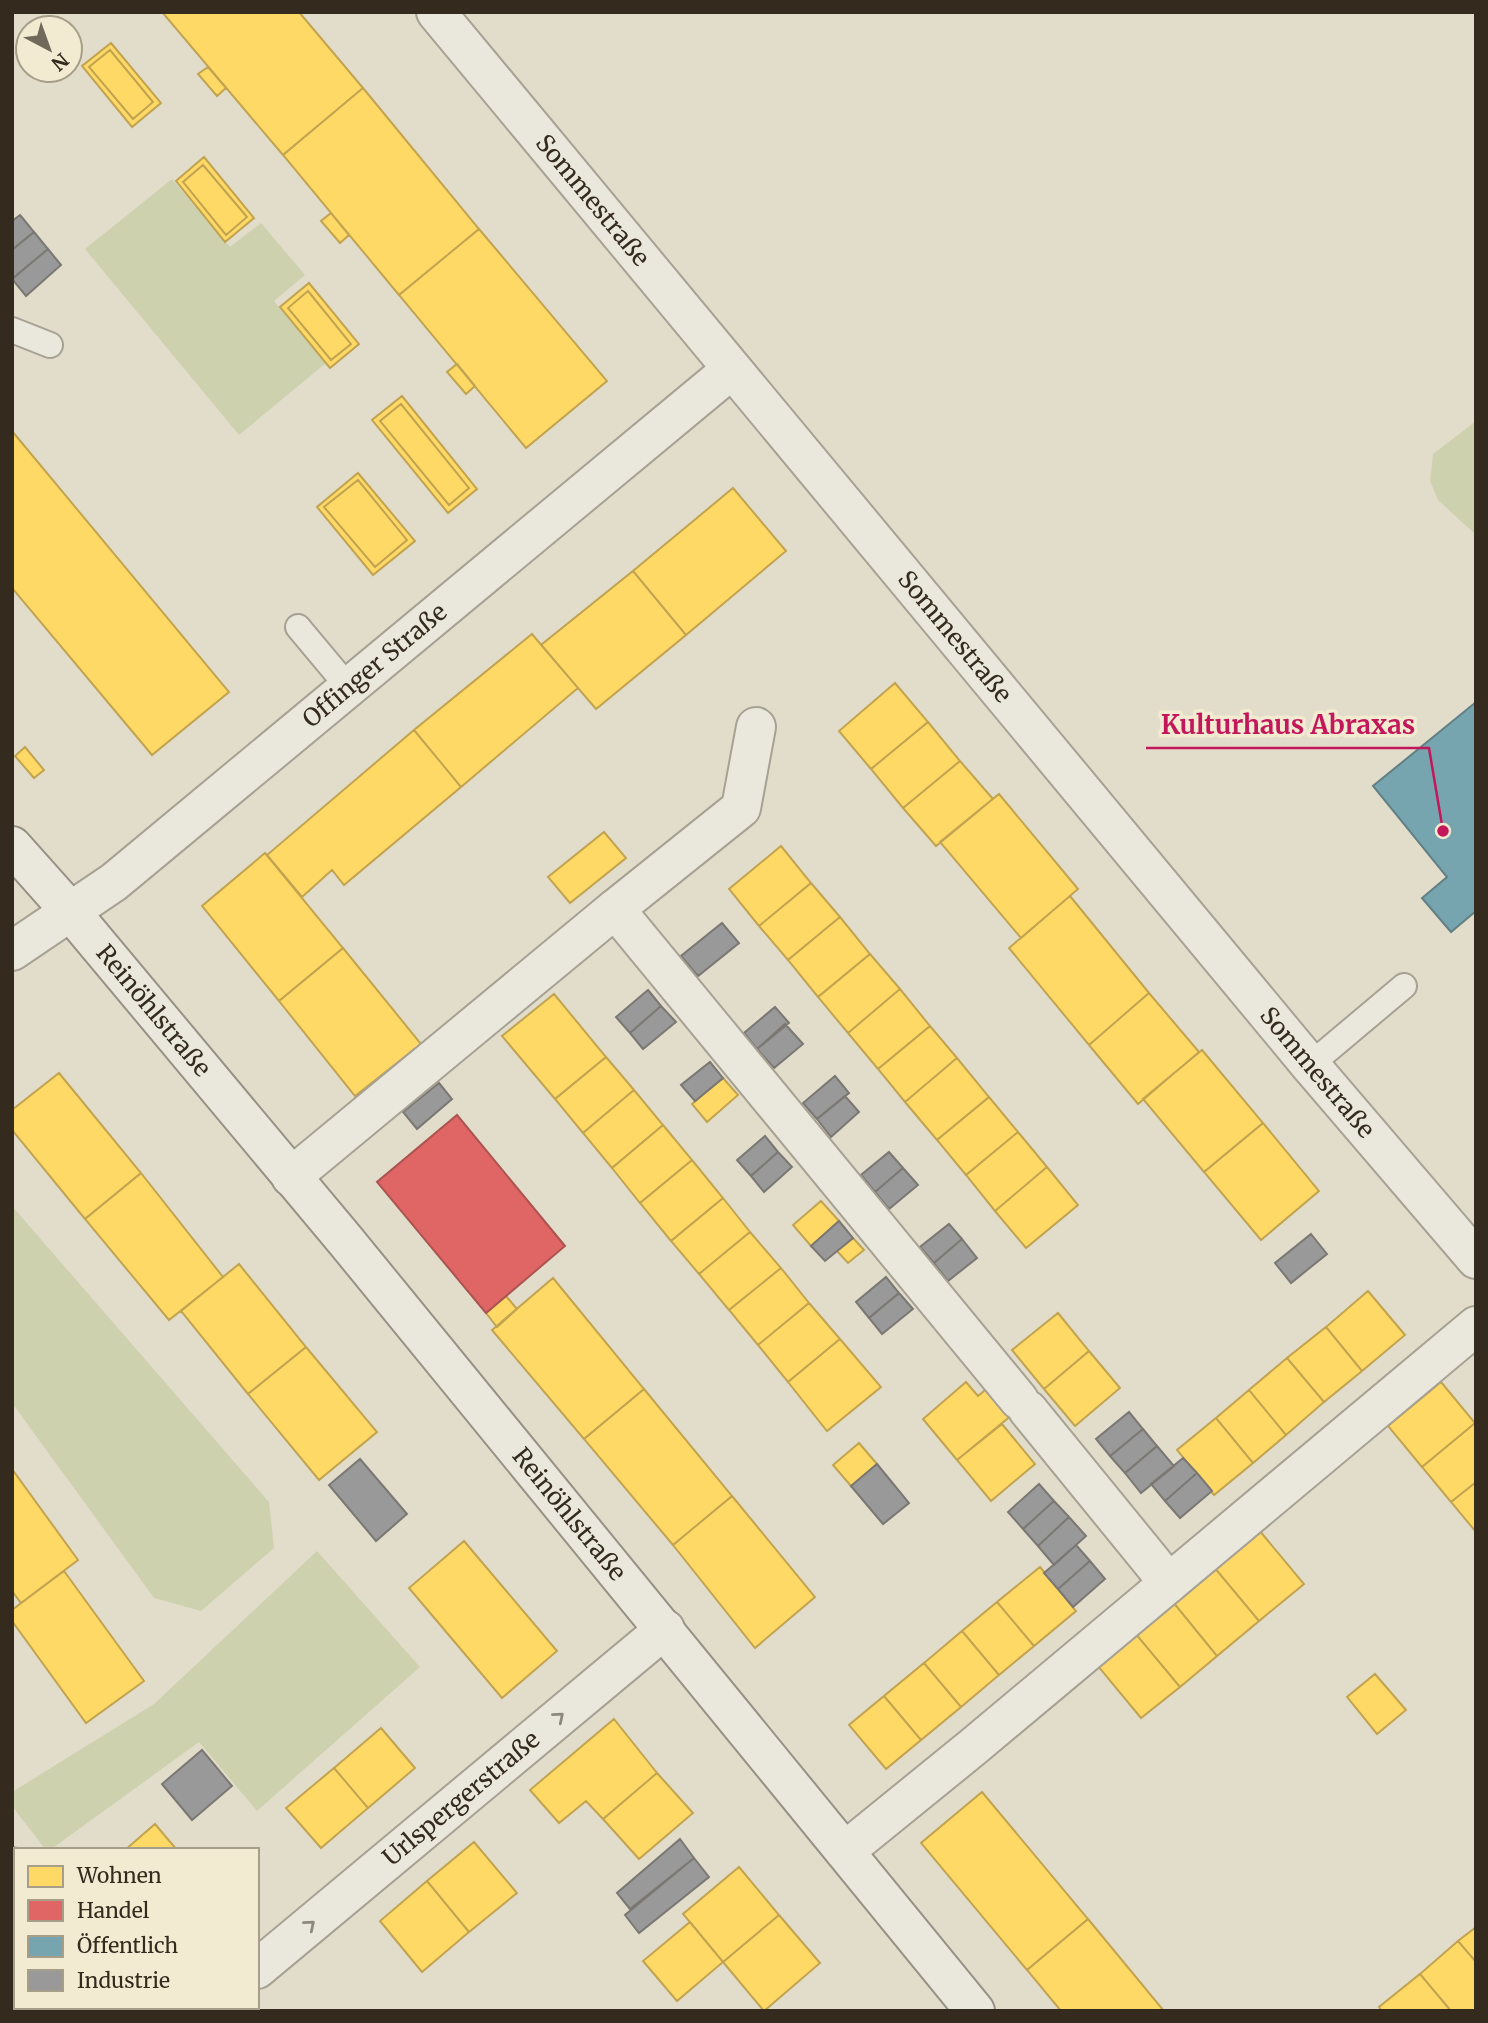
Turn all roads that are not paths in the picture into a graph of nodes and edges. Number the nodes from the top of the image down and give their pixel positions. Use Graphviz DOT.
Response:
graph roads {
  1 [pos="436,12"];
  2 [pos="12,330"];
  3 [pos="50,345"];
  4 [pos="732,370"];
  5 [pos="298,627"];
  6 [pos="349,688"];
  7 [pos="756,727"];
  8 [pos="12,846"];
  9 [pos="615,909"];
  10 [pos="70,911"];
  11 [pos="12,951"];
  12 [pos="1404,986"];
  13 [pos="1310,1065"];
  14 [pos="291,1177"];
  15 [pos="1476,1259"];
  16 [pos="1476,1326"];
  17 [pos="1168,1583"];
  18 [pos="664,1629"];
  19 [pos="845,1851"];
  20 [pos="259,1967"];
  21 [pos="975,2011"];
  1 -- 4 [label="street, Sommestraße"];
  2 -- 3 [label="lane"];
  4 -- 6 [label="street, Offinger Straße"];
  4 -- 13 [label="street, Sommestraße"];
  5 -- 6 [label="lane"];
  6 -- 10 [label="street, Offinger Straße"];
  7 -- 9 [label="street"];
  8 -- 10 [label="street, Reinöhlstraße"];
  9 -- 14 [label="street"];
  9 -- 17 [label="street"];
  10 -- 11 [label="street, Offinger Straße"];
  10 -- 14 [label="street, Reinöhlstraße"];
  12 -- 13 [label="lane"];
  13 -- 15 [label="street, Sommestraße"];
  14 -- 18 [label="street, Reinöhlstraße"];
  16 -- 17 [label="street"];
  17 -- 19 [label="street"];
  18 -- 19 [label="street, Reinöhlstraße"];
  20 -- 18 [label="street, Urlspergerstraße, one-way"];
  19 -- 21 [label="street, Reinöhlstraße"];
}
